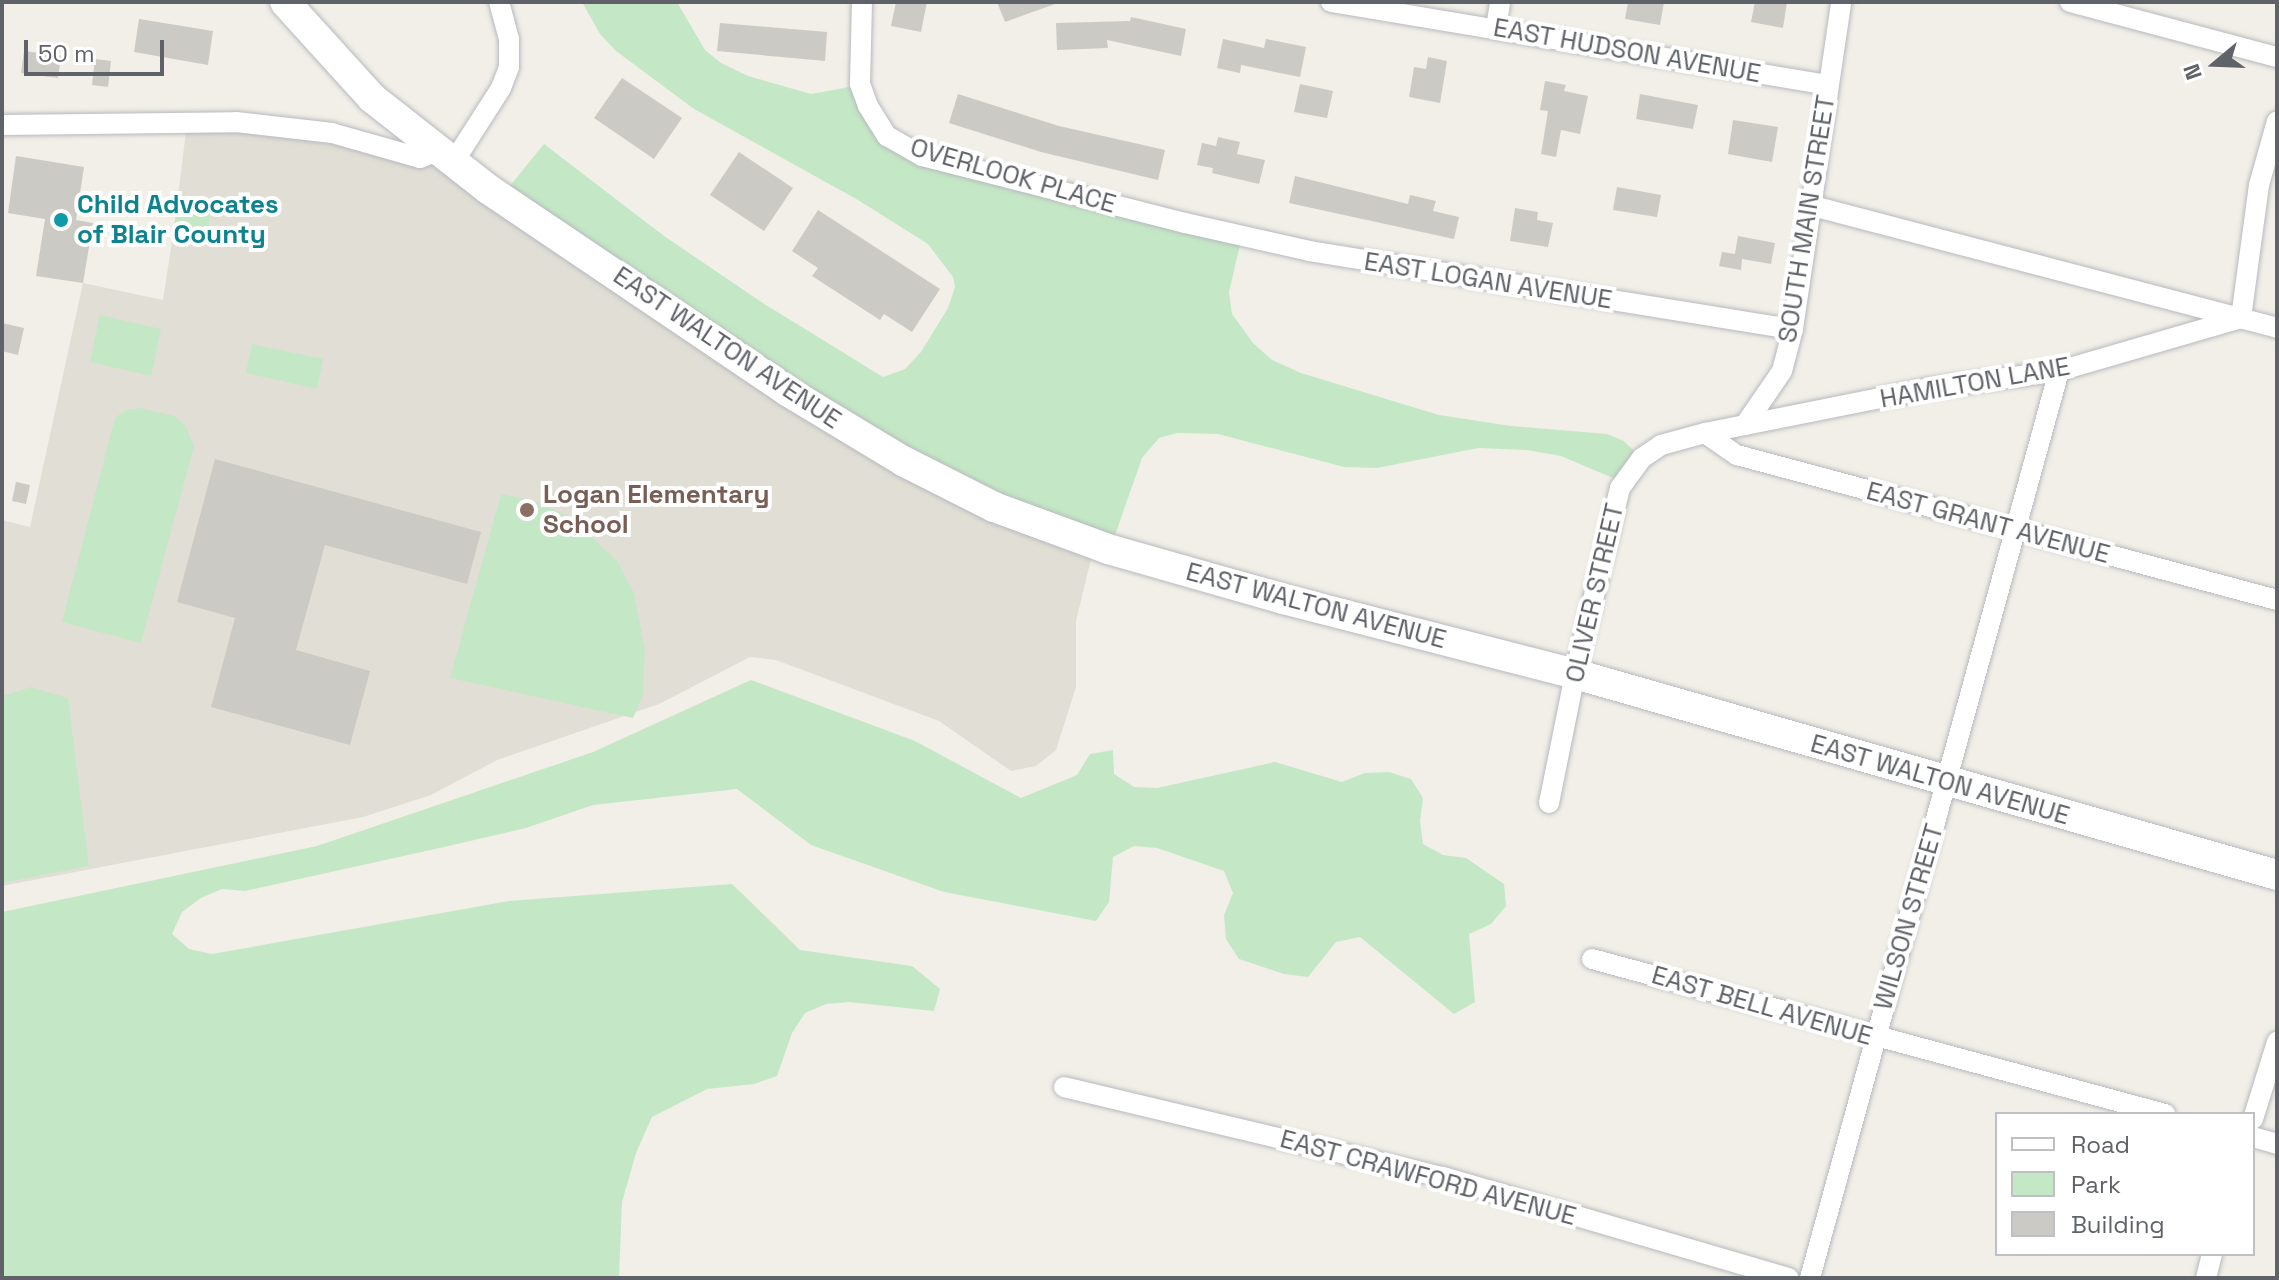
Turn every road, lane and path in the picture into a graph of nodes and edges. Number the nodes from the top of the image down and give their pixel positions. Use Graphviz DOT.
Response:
graph roads {
  1 [pos="285,2"];
  2 [pos="499,2"];
  3 [pos="862,2"];
  4 [pos="1331,2"];
  5 [pos="1500,2"];
  6 [pos="1841,2"];
  7 [pos="2070,2"];
  8 [pos="1496,28"];
  9 [pos="2277,57"];
  10 [pos="1828,85"];
  11 [pos="2277,121"];
  12 [pos="2,125"];
  13 [pos="445,157"];
  14 [pos="1813,206"];
  15 [pos="1185,223"];
  16 [pos="2241,318"];
  17 [pos="2277,328"];
  18 [pos="1793,329"];
  19 [pos="2059,371"];
  20 [pos="1745,425"];
  21 [pos="1705,433"];
  22 [pos="2015,530"];
  23 [pos="2277,600"];
  24 [pos="1575,674"];
  25 [pos="1947,783"];
  26 [pos="1549,803"];
  27 [pos="2277,875"];
  28 [pos="1592,959"];
  29 [pos="1875,1038"];
  30 [pos="2277,1042"];
  31 [pos="1064,1087"];
  32 [pos="2157,1112"];
  33 [pos="2255,1113"];
  34 [pos="2255,1138"];
  35 [pos="2277,1144"];
  36 [pos="2212,1256"];
  37 [pos="1789,1278"];
  38 [pos="1810,1278"];
  39 [pos="2206,1278"];
  1 -- 13 [label="main road, EAST WALTON AVENUE"];
  2 -- 13 [label="street"];
  3 -- 15 [label="street, OVERLOOK PLACE"];
  4 -- 8 [label="street, EAST HUDSON AVENUE"];
  5 -- 8 [label="street"];
  6 -- 10 [label="street, SOUTH MAIN STREET"];
  7 -- 9 [label="street"];
  8 -- 10 [label="street, EAST HUDSON AVENUE"];
  10 -- 14 [label="street, SOUTH MAIN STREET"];
  11 -- 16 [label="street"];
  12 -- 13 [label="street"];
  13 -- 24 [label="main road, EAST WALTON AVENUE"];
  14 -- 16 [label="street"];
  14 -- 18 [label="street, SOUTH MAIN STREET"];
  15 -- 18 [label="street, EAST LOGAN AVENUE"];
  16 -- 17 [label="street"];
  16 -- 19 [label="street, HAMILTON LANE"];
  18 -- 20 [label="street, SOUTH MAIN STREET"];
  19 -- 20 [label="street, HAMILTON LANE"];
  19 -- 22 [label="street, WILSON STREET"];
  20 -- 21 [label="street, HAMILTON LANE"];
  21 -- 22 [label="street, EAST GRANT AVENUE"];
  21 -- 24 [label="street, OLIVER STREET"];
  22 -- 23 [label="street, EAST GRANT AVENUE"];
  22 -- 25 [label="street, WILSON STREET"];
  24 -- 25 [label="main road, EAST WALTON AVENUE"];
  24 -- 26 [label="street, OLIVER STREET"];
  25 -- 27 [label="main road, EAST WALTON AVENUE"];
  25 -- 29 [label="street, WILSON STREET"];
  28 -- 29 [label="street, EAST BELL AVENUE"];
  29 -- 32 [label="street, EAST BELL AVENUE"];
  29 -- 38 [label="street, WILSON STREET"];
  30 -- 33 [label="street"];
  31 -- 37 [label="street, EAST CRAWFORD AVENUE"];
  34 -- 35 [label="street"];
  36 -- 39 [label="street"];
}
